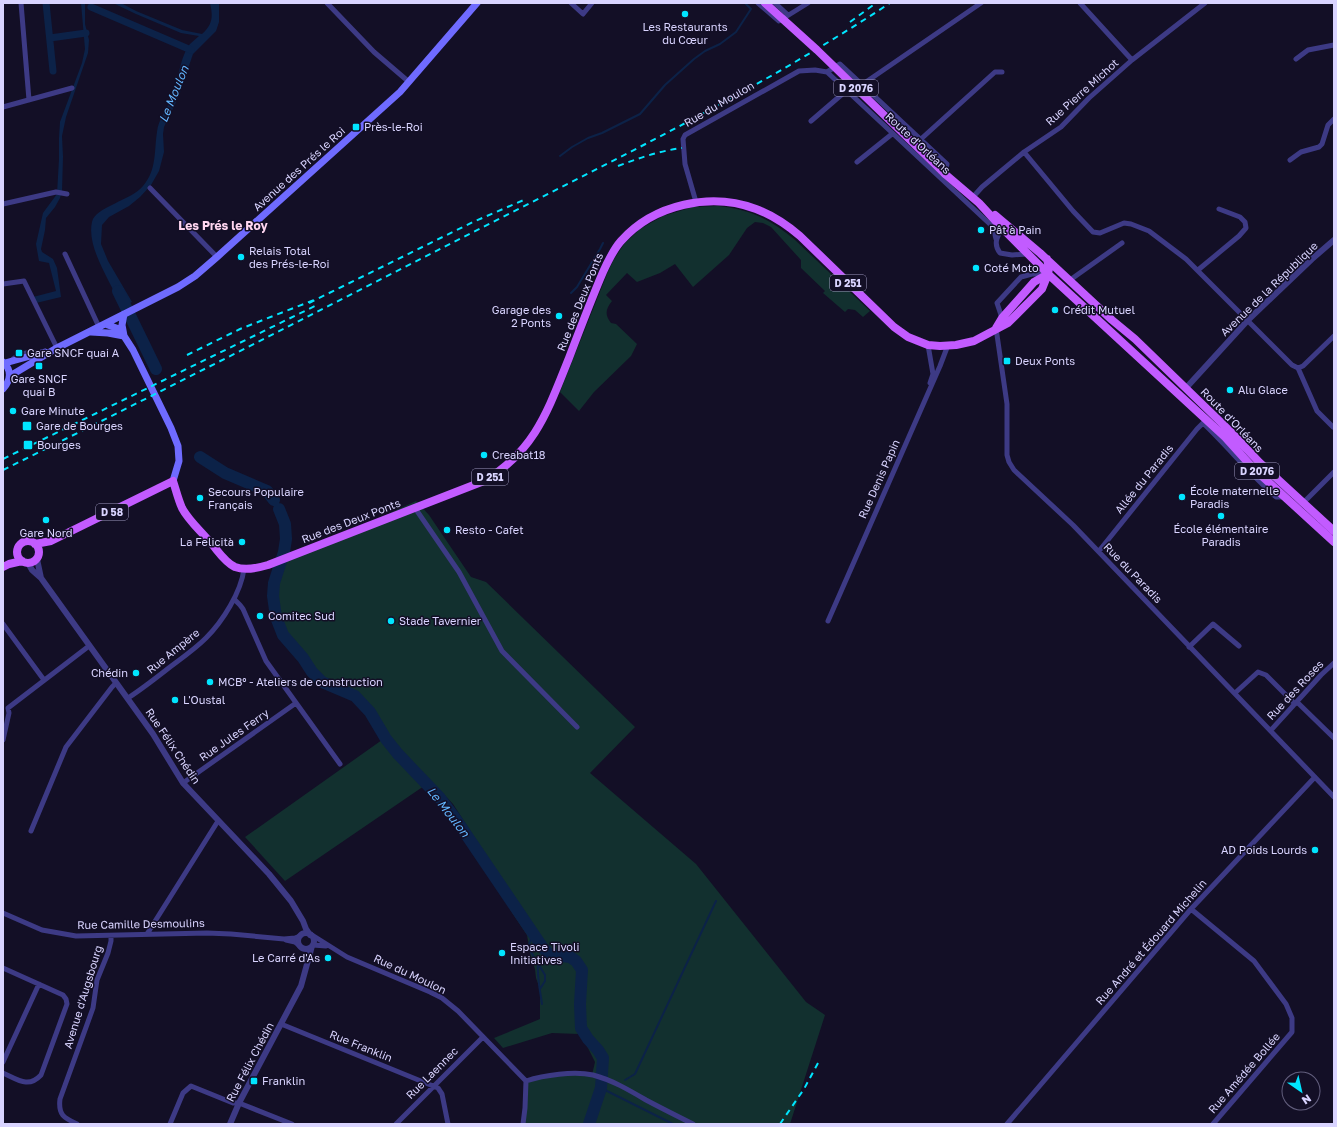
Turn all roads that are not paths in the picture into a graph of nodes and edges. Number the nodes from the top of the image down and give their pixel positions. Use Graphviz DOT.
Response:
graph roads {
  1 [pos="22,3"];
  2 [pos="327,3"];
  3 [pos="477,3"];
  4 [pos="571,3"];
  5 [pos="592,3"];
  6 [pos="758,3"];
  7 [pos="765,3"];
  8 [pos="775,3"];
  9 [pos="808,3"];
  10 [pos="981,3"];
  11 [pos="1080,3"];
  12 [pos="1205,3"];
  13 [pos="788,15"];
  14 [pos="1334,46"];
  15 [pos="1132,60"];
  16 [pos="1296,60"];
  17 [pos="827,72"];
  18 [pos="1002,72"];
  19 [pos="409,82"];
  20 [pos="863,84"];
  21 [pos="72,88"];
  22 [pos="847,90"];
  23 [pos="29,100"];
  24 [pos="3,107"];
  25 [pos="1334,119"];
  26 [pos="811,121"];
  27 [pos="892,134"];
  28 [pos="921,139"];
  29 [pos="1024,152"];
  30 [pos="1290,160"];
  31 [pos="857,162"];
  32 [pos="945,174"];
  33 [pos="150,188"];
  34 [pos="65,194"];
  35 [pos="973,197"];
  36 [pos="696,202"];
  37 [pos="979,203"];
  38 [pos="3,204"];
  39 [pos="1219,209"];
  40 [pos="1002,228"];
  41 [pos="996,239"];
  42 [pos="1334,240"];
  43 [pos="1122,243"];
  44 [pos="65,254"];
  45 [pos="1028,254"];
  46 [pos="217,257"];
  47 [pos="1047,259"];
  48 [pos="1198,270"];
  49 [pos="1048,274"];
  50 [pos="1070,280"];
  51 [pos="3,284"];
  52 [pos="124,314"];
  53 [pos="1002,318"];
  54 [pos="1248,320"];
  55 [pos="102,325"];
  56 [pos="996,328"];
  57 [pos="89,332"];
  58 [pos="123,333"];
  59 [pos="1111,333"];
  60 [pos="1334,336"];
  61 [pos="1135,339"];
  62 [pos="928,345"];
  63 [pos="952,345"];
  64 [pos="56,348"];
  65 [pos="42,355"];
  66 [pos="6,362"];
  67 [pos="1298,368"];
  68 [pos="10,376"];
  69 [pos="1186,388"];
  70 [pos="3,389"];
  71 [pos="928,393"];
  72 [pos="1183,398"];
  73 [pos="1205,422"];
  74 [pos="1333,427"];
  75 [pos="1334,472"];
  76 [pos="173,481"];
  77 [pos="1303,503"];
  78 [pos="415,508"];
  79 [pos="1334,531"];
  80 [pos="51,541"];
  81 [pos="1334,542"];
  82 [pos="35,544"];
  83 [pos="1099,551"];
  84 [pos="38,556"];
  85 [pos="23,560"];
  86 [pos="6,566"];
  87 [pos="244,569"];
  88 [pos="41,578"];
  89 [pos="234,599"];
  90 [pos="828,621"];
  91 [pos="3,624"];
  92 [pos="89,646"];
  93 [pos="1239,646"];
  94 [pos="1189,647"];
  95 [pos="1334,663"];
  96 [pos="44,680"];
  97 [pos="116,683"];
  98 [pos="1235,693"];
  99 [pos="128,698"];
  100 [pos="296,703"];
  101 [pos="1296,703"];
  102 [pos="6,708"];
  103 [pos="577,727"];
  104 [pos="1271,730"];
  105 [pos="1334,738"];
  106 [pos="3,740"];
  107 [pos="340,764"];
  108 [pos="1315,777"];
  109 [pos="183,783"];
  110 [pos="1334,797"];
  111 [pos="218,821"];
  112 [pos="32,831"];
  113 [pos="1191,909"];
  114 [pos="3,913"];
  115 [pos="300,917"];
  116 [pos="147,934"];
  117 [pos="311,935"];
  118 [pos="111,936"];
  119 [pos="300,936"];
  120 [pos="284,939"];
  121 [pos="312,946"];
  122 [pos="302,947"];
  123 [pos="329,947"];
  124 [pos="307,965"];
  125 [pos="3,968"];
  126 [pos="39,984"];
  127 [pos="281,1024"];
  128 [pos="483,1037"];
  129 [pos="3,1062"];
  130 [pos="3,1073"];
  131 [pos="526,1082"];
  132 [pos="434,1086"];
  133 [pos="239,1103"];
  134 [pos="77,1124"];
  135 [pos="170,1124"];
  136 [pos="230,1124"];
  137 [pos="292,1124"];
  138 [pos="396,1124"];
  139 [pos="448,1124"];
  140 [pos="523,1124"];
  141 [pos="692,1124"];
  142 [pos="1007,1124"];
  143 [pos="1213,1124"];
  1 -- 23 [label="street"];
  2 -- 19 [label="street"];
  3 -- 19 [label="main road, Avenue des Prés le Roi"];
  4 -- 5 [label="street"];
  6 -- 13 [label="street"];
  7 -- 32 [label="main road, Route d'Orléans / D 2076, bridge"];
  8 -- 13 [label="street"];
  9 -- 13 [label="street"];
  10 -- 20 [label="street"];
  11 -- 15 [label="street"];
  12 -- 15 [label="street, Rue Pierre Michot"];
  14 -- 16 [label="street"];
  15 -- 29 [label="street, Rue Pierre Michot"];
  17 -- 20 [label="street, Route d'Orléans"];
  17 -- 22 [label="street, Route d'Orléans"];
  17 -- 36 [label="street, Rue du Moulon"];
  18 -- 28 [label="street"];
  19 -- 46 [label="main road, Avenue des Prés le Roi"];
  20 -- 28 [label="street, Route d'Orléans"];
  21 -- 23 [label="street"];
  22 -- 26 [label="street"];
  22 -- 27 [label="street, Route d'Orléans"];
  23 -- 24 [label="street"];
  25 -- 30 [label="street"];
  27 -- 31 [label="street"];
  27 -- 41 [label="street, Route d'Orléans"];
  28 -- 32 [label="street, Route d'Orléans"];
  29 -- 35 [label="street, Rue Pierre Michot"];
  29 -- 48 [label="street"];
  32 -- 35 [label="main road, Route d'Orléans / D 2076"];
  33 -- 46 [label="street"];
  34 -- 38 [label="street"];
  35 -- 37 [label="main road, Route d'Orléans / D 2076"];
  36 -- 62 [label="main road, Rue des Deux Ponts / D 251"];
  36 -- 78 [label="main road, Rue des Deux Ponts / D 251"];
  37 -- 40 [label="main road, Route d'Orléans / D 2076"];
  37 -- 47 [label="main road, Route d'Orléans / D 2076"];
  39 -- 48 [label="street"];
  40 -- 41 [label="street"];
  40 -- 45 [label="main road, Route d'Orléans / D 2076"];
  41 -- 45 [label="street, Route d'Orléans"];
  42 -- 54 [label="street, Avenue de la République"];
  43 -- 50 [label="street"];
  44 -- 55 [label="street"];
  45 -- 49 [label="main road, Route d'Orléans / D 2076"];
  46 -- 52 [label="main road, Avenue des Prés le Roi"];
  47 -- 49 [label="main road"];
  47 -- 50 [label="main road, Route d'Orléans / D 2076"];
  48 -- 54 [label="street"];
  49 -- 53 [label="main road, Rue des Deux Ponts / D 251"];
  49 -- 53 [label="street"];
  49 -- 56 [label="main road, Rue des Deux Ponts / D 251"];
  49 -- 59 [label="main road, Route d'Orléans / D 2076"];
  49 -- 61 [label="main road, Route d'Orléans / D 2076"];
  50 -- 61 [label="main road, Route d'Orléans / D 2076"];
  51 -- 64 [label="street"];
  52 -- 55 [label="main road, Avenue des Prés le Roi"];
  52 -- 58 [label="main road"];
  53 -- 56 [label="main road, Rue des Deux Ponts / D 251"];
  54 -- 67 [label="street"];
  54 -- 69 [label="street, Avenue de la République"];
  55 -- 57 [label="main road, Avenue des Prés le Roi"];
  55 -- 58 [label="main road"];
  56 -- 63 [label="main road, Rue des Deux Ponts / D 251"];
  56 -- 83 [label="street, Rue du Paradis"];
  57 -- 58 [label="main road"];
  57 -- 64 [label="main road, Avenue des Prés le Roi"];
  58 -- 76 [label="main road"];
  59 -- 69 [label="main road, Route d'Orléans / D 2076"];
  59 -- 72 [label="main road, Route d'Orléans / D 2076"];
  60 -- 67 [label="street"];
  61 -- 69 [label="main road, Route d'Orléans / D 2076"];
  62 -- 63 [label="main road, Rue des Deux Ponts / D 251"];
  62 -- 71 [label="street"];
  63 -- 71 [label="street, Rue Denis Papin"];
  64 -- 65 [label="main road, Avenue des Prés le Roi"];
  65 -- 66 [label="main road, Avenue des Prés le Roi"];
  65 -- 68 [label="main road, Avenue des Prés le Roi"];
  66 -- 68 [label="main road"];
  67 -- 74 [label="street"];
  68 -- 70 [label="main road"];
  69 -- 72 [label="main road, Route d'Orléans"];
  69 -- 77 [label="main road, Route d'Orléans / D 2076"];
  71 -- 90 [label="street, Rue Denis Papin"];
  72 -- 73 [label="main road, Route d'Orléans / D 2076"];
  73 -- 81 [label="main road, Route d'Orléans / D 2076"];
  73 -- 83 [label="street, Allée du Paradis"];
  75 -- 77 [label="street"];
  76 -- 80 [label="main road, D 58"];
  76 -- 87 [label="main road"];
  77 -- 79 [label="main road, Route d'Orléans / D 2076"];
  78 -- 87 [label="main road, Rue des Deux Ponts / D 251"];
  78 -- 103 [label="street"];
  80 -- 82 [label="main road, D 58"];
  80 -- 84 [label="main road, D 58"];
  82 -- 84 [label="main road"];
  82 -- 85 [label="main road"];
  83 -- 94 [label="street, Rue du Paradis"];
  84 -- 85 [label="main road"];
  84 -- 88 [label="street, Rue Félix Chédin"];
  85 -- 86 [label="main road"];
  85 -- 88 [label="street, Rue Félix Chédin"];
  87 -- 89 [label="street, Rue Ampère"];
  88 -- 92 [label="street, Rue Félix Chédin"];
  89 -- 99 [label="street, Rue Ampère"];
  89 -- 100 [label="street"];
  91 -- 96 [label="street"];
  92 -- 96 [label="street"];
  92 -- 97 [label="street, Rue Félix Chédin"];
  93 -- 94 [label="street"];
  94 -- 98 [label="street, Rue du Paradis"];
  95 -- 101 [label="street, Rue des Roses"];
  96 -- 102 [label="street"];
  97 -- 99 [label="street, Rue Félix Chédin"];
  97 -- 112 [label="street"];
  98 -- 101 [label="street"];
  98 -- 104 [label="street, Rue du Paradis"];
  99 -- 109 [label="street, Rue Félix Chédin"];
  100 -- 107 [label="street"];
  100 -- 109 [label="street, Rue Jules Ferry"];
  101 -- 104 [label="street, Rue des Roses"];
  101 -- 105 [label="street"];
  102 -- 106 [label="street"];
  104 -- 108 [label="street, Rue du Paradis"];
  108 -- 110 [label="street, Rue du Paradis"];
  108 -- 113 [label="street, Rue André et Édouard Michelin"];
  109 -- 111 [label="street, Rue Félix Chédin"];
  111 -- 115 [label="street, Rue Félix Chédin"];
  111 -- 116 [label="street"];
  113 -- 142 [label="street, Rue André et Édouard Michelin"];
  113 -- 143 [label="street, Rue Amédée Bollée"];
  114 -- 118 [label="street, Rue Camille Desmoulins"];
  115 -- 117 [label="street, Rue Félix Chédin"];
  115 -- 119 [label="street, Rue Félix Chédin"];
  116 -- 118 [label="street, Rue Camille Desmoulins"];
  116 -- 120 [label="street, Rue Camille Desmoulins"];
  117 -- 119 [label="street"];
  117 -- 121 [label="street"];
  117 -- 123 [label="street, Rue du Moulon"];
  118 -- 134 [label="street, Avenue d'Augsbourg"];
  119 -- 120 [label="street, Rue Camille Desmoulins"];
  119 -- 122 [label="street"];
  120 -- 122 [label="street, Rue Camille Desmoulins"];
  121 -- 122 [label="street"];
  121 -- 123 [label="street, Rue du Moulon"];
  121 -- 124 [label="street, Rue Félix Chédin"];
  122 -- 124 [label="street, Rue Félix Chédin"];
  123 -- 128 [label="street, Rue du Moulon"];
  124 -- 127 [label="street, Rue Félix Chédin"];
  125 -- 126 [label="street"];
  126 -- 129 [label="street"];
  126 -- 130 [label="street"];
  127 -- 132 [label="street, Rue Franklin"];
  127 -- 133 [label="street, Rue Félix Chédin"];
  128 -- 131 [label="street, Rue du Moulon"];
  128 -- 132 [label="street, Rue Laennec"];
  131 -- 140 [label="street"];
  131 -- 141 [label="street"];
  132 -- 138 [label="street, Rue Laennec"];
  132 -- 139 [label="street"];
  133 -- 135 [label="street"];
  133 -- 136 [label="street, Rue Félix Chédin"];
  133 -- 137 [label="street"];
}
